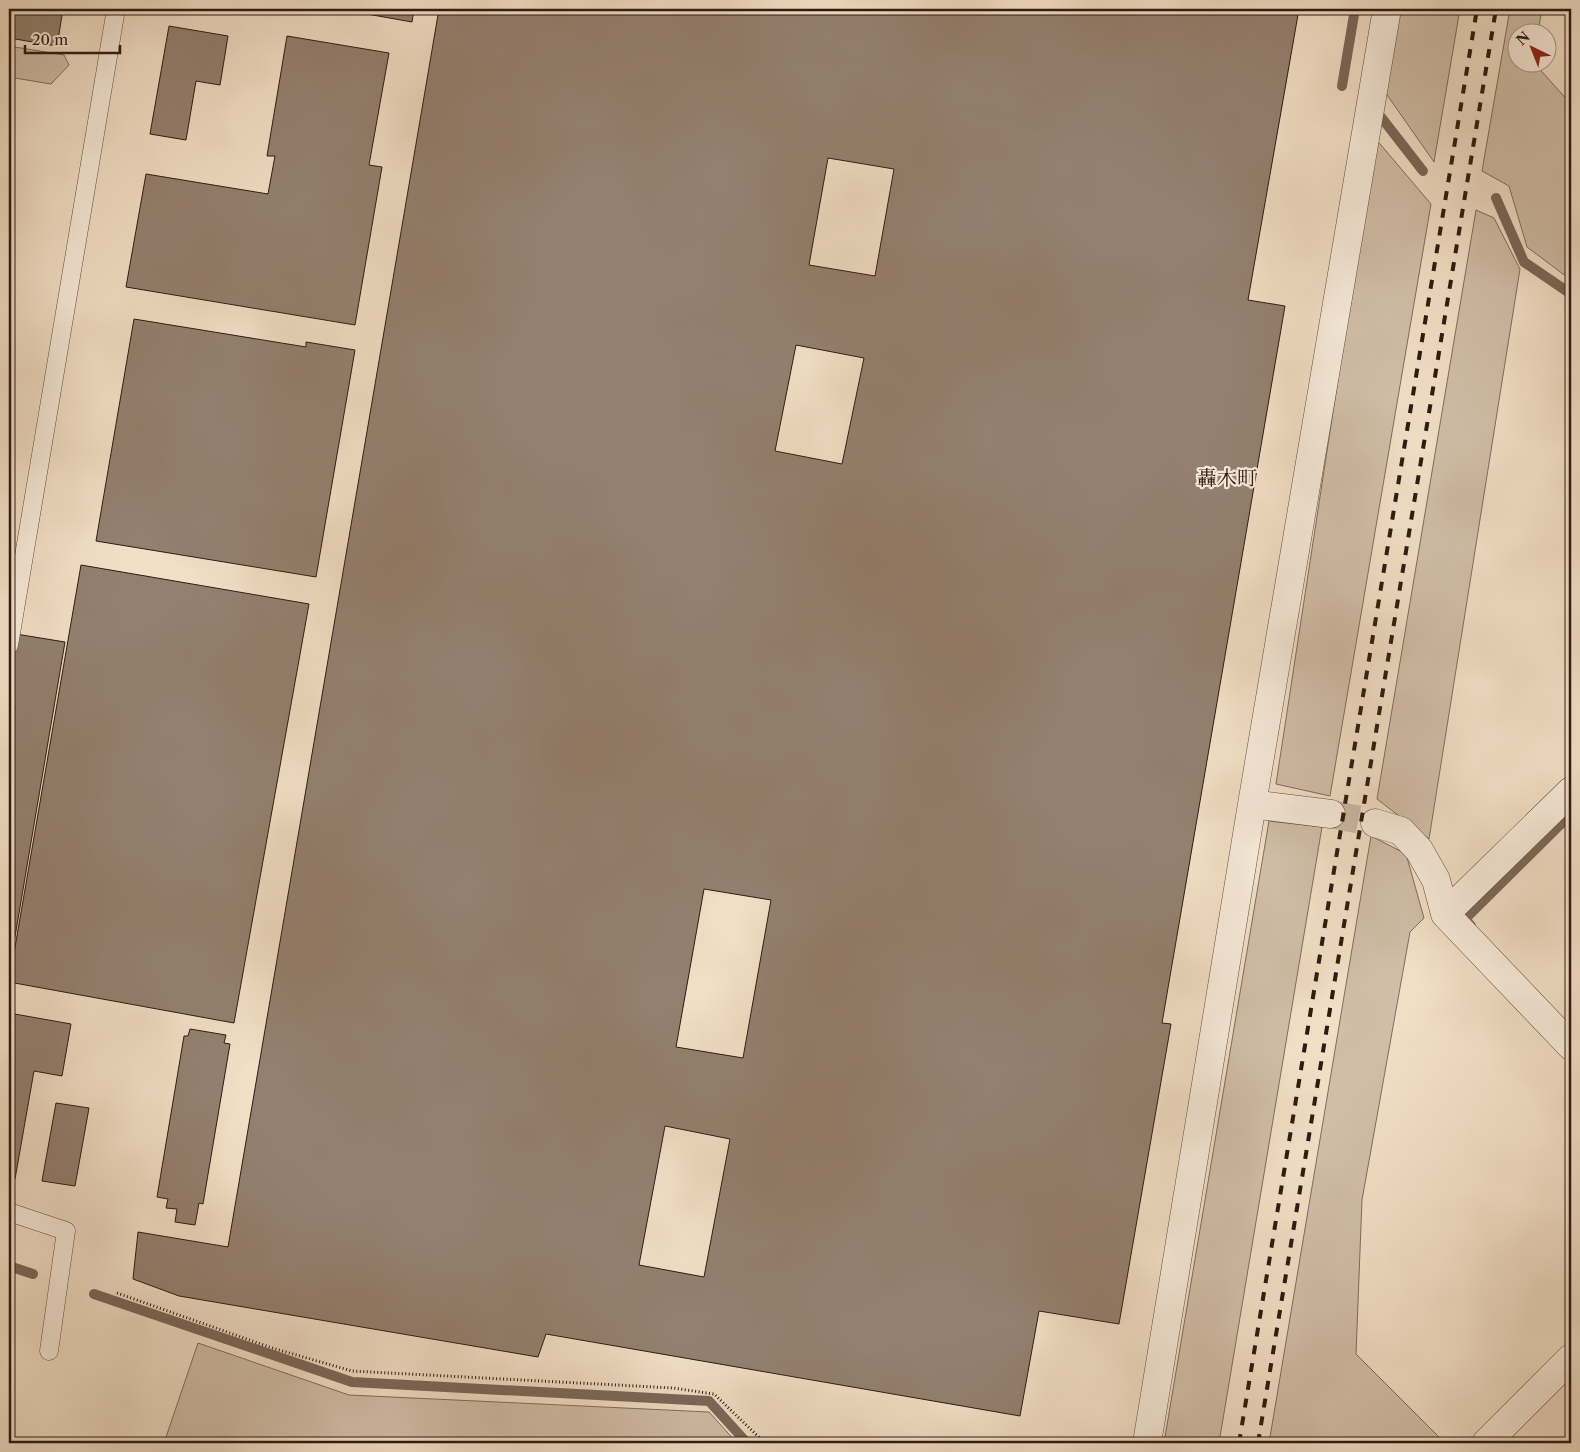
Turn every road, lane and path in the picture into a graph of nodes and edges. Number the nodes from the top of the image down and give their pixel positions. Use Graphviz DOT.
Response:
graph roads {
  1 [pos="116,9"];
  2 [pos="1387,9"];
  3 [pos="17,543"];
  4 [pos="9,645"];
  5 [pos="1571,791"];
  6 [pos="1252,804"];
  7 [pos="1332,814"];
  8 [pos="1375,822"];
  9 [pos="1445,914"];
  10 [pos="1571,1046"];
  11 [pos="9,1212"];
  12 [pos="117,1292"];
  13 [pos="48,1351"];
  14 [pos="1571,1358"];
  15 [pos="765,1443"];
  16 [pos="1147,1443"];
  17 [pos="1486,1443"];
  1 -- 3 [label="lane"];
  2 -- 6 [label="street"];
  3 -- 4 [label="lane"];
  5 -- 9 [label="street"];
  6 -- 7 [label="street"];
  6 -- 16 [label="street"];
  8 -- 9 [label="street"];
  9 -- 10 [label="street"];
  11 -- 13 [label="lane"];
  12 -- 15 [label="path"];
  14 -- 17 [label="street"];
}
